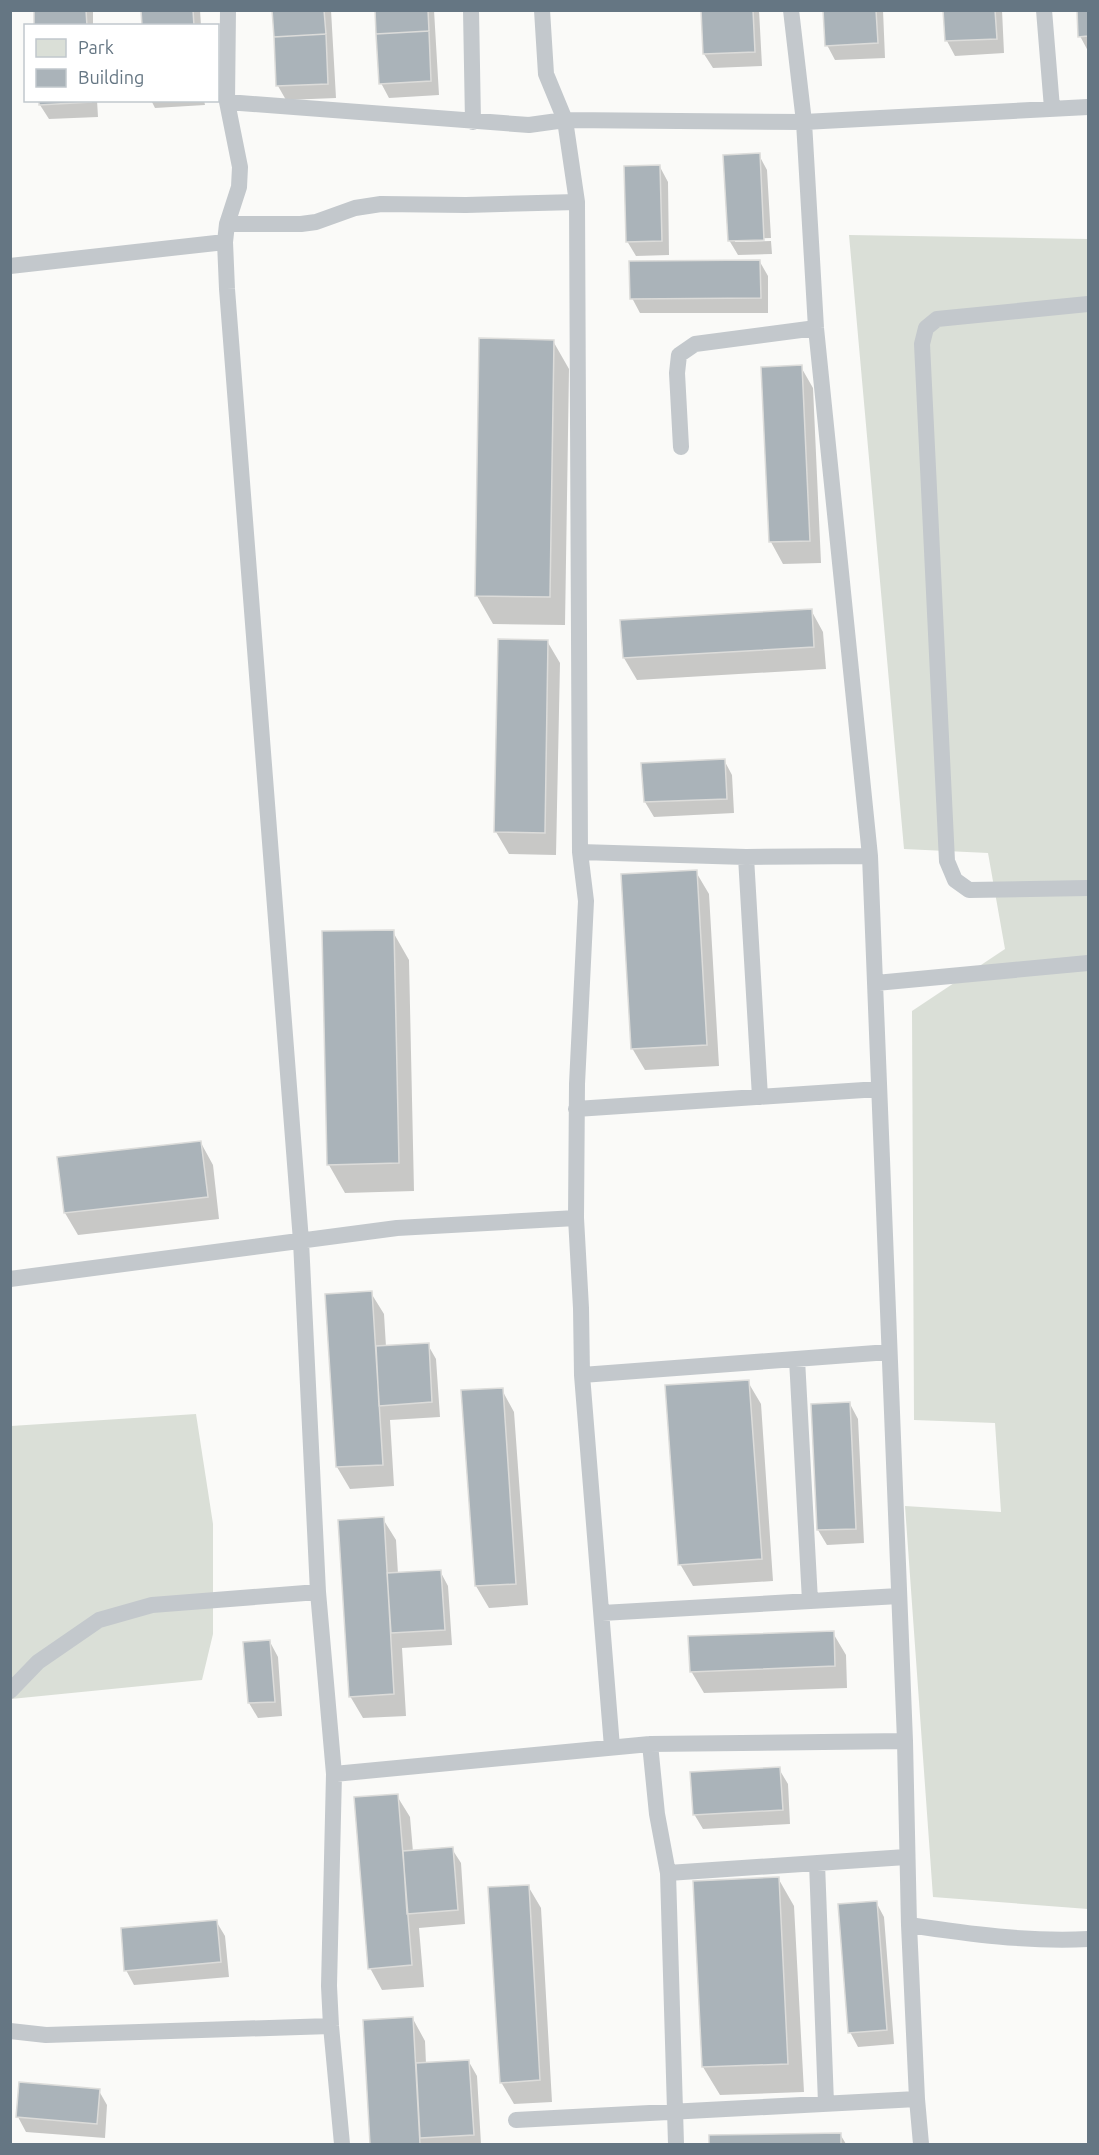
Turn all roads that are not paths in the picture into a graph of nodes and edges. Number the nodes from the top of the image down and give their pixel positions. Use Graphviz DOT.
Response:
graph roads {
  1 [pos="228,10"];
  2 [pos="471,10"];
  3 [pos="542,10"];
  4 [pos="791,10"];
  5 [pos="1044,10"];
  6 [pos="227,102"];
  7 [pos="1089,107"];
  8 [pos="1052,108"];
  9 [pos="565,120"];
  10 [pos="473,122"];
  11 [pos="804,122"];
  12 [pos="577,202"];
  13 [pos="227,224"];
  14 [pos="225,242"];
  15 [pos="10,266"];
  16 [pos="1089,304"];
  17 [pos="816,327"];
  18 [pos="681,447"];
  19 [pos="580,852"];
  20 [pos="870,856"];
  21 [pos="746,857"];
  22 [pos="1089,888"];
  23 [pos="1089,963"];
  24 [pos="876,983"];
  25 [pos="879,1089"];
  26 [pos="760,1097"];
  27 [pos="576,1109"];
  28 [pos="576,1218"];
  29 [pos="301,1240"];
  30 [pos="10,1280"];
  31 [pos="889,1352"];
  32 [pos="796,1359"];
  33 [pos="582,1375"];
  34 [pos="318,1592"];
  35 [pos="899,1596"];
  36 [pos="810,1601"];
  37 [pos="602,1613"];
  38 [pos="10,1691"];
  39 [pos="905,1741"];
  40 [pos="650,1744"];
  41 [pos="612,1748"];
  42 [pos="334,1774"];
  43 [pos="906,1857"];
  44 [pos="817,1863"];
  45 [pos="668,1873"];
  46 [pos="909,1925"];
  47 [pos="1089,1939"];
  48 [pos="331,2026"];
  49 [pos="10,2031"];
  50 [pos="917,2099"];
  51 [pos="826,2103"];
  52 [pos="675,2112"];
  53 [pos="516,2120"];
  54 [pos="342,2145"];
  55 [pos="676,2145"];
  56 [pos="921,2145"];
  1 -- 6 [label="lane"];
  2 -- 10 [label="lane"];
  3 -- 9 [label="lane"];
  4 -- 11 [label="lane"];
  5 -- 8 [label="lane"];
  6 -- 10 [label="lane"];
  6 -- 13 [label="lane"];
  7 -- 8 [label="lane"];
  8 -- 11 [label="lane"];
  9 -- 10 [label="lane"];
  9 -- 11 [label="lane"];
  9 -- 12 [label="lane"];
  11 -- 17 [label="lane"];
  12 -- 13 [label="lane"];
  12 -- 19 [label="lane"];
  13 -- 14 [label="lane"];
  14 -- 15 [label="lane"];
  14 -- 29 [label="lane"];
  16 -- 22 [label="lane"];
  17 -- 18 [label="lane"];
  17 -- 20 [label="lane"];
  19 -- 21 [label="lane"];
  19 -- 27 [label="lane"];
  20 -- 21 [label="lane"];
  20 -- 24 [label="lane"];
  21 -- 26 [label="lane"];
  23 -- 24 [label="lane"];
  24 -- 25 [label="lane"];
  25 -- 26 [label="lane"];
  25 -- 31 [label="lane"];
  26 -- 27 [label="lane"];
  27 -- 28 [label="lane"];
  28 -- 29 [label="lane"];
  28 -- 33 [label="lane"];
  29 -- 30 [label="lane"];
  29 -- 34 [label="lane"];
  31 -- 32 [label="lane"];
  31 -- 35 [label="lane"];
  32 -- 33 [label="lane"];
  32 -- 36 [label="lane"];
  33 -- 37 [label="lane"];
  34 -- 38 [label="lane"];
  34 -- 42 [label="lane"];
  35 -- 36 [label="lane"];
  35 -- 39 [label="lane"];
  36 -- 37 [label="lane"];
  37 -- 41 [label="lane"];
  39 -- 40 [label="lane"];
  39 -- 43 [label="lane"];
  40 -- 41 [label="lane"];
  40 -- 45 [label="lane"];
  41 -- 42 [label="lane"];
  42 -- 48 [label="lane"];
  43 -- 44 [label="lane"];
  43 -- 46 [label="lane"];
  44 -- 45 [label="lane"];
  44 -- 51 [label="lane"];
  45 -- 52 [label="lane"];
  46 -- 47 [label="lane"];
  46 -- 50 [label="lane"];
  48 -- 49 [label="lane"];
  48 -- 54 [label="lane"];
  50 -- 51 [label="lane"];
  50 -- 56 [label="lane"];
  51 -- 52 [label="lane"];
  52 -- 53 [label="lane"];
  52 -- 55 [label="lane"];
}
